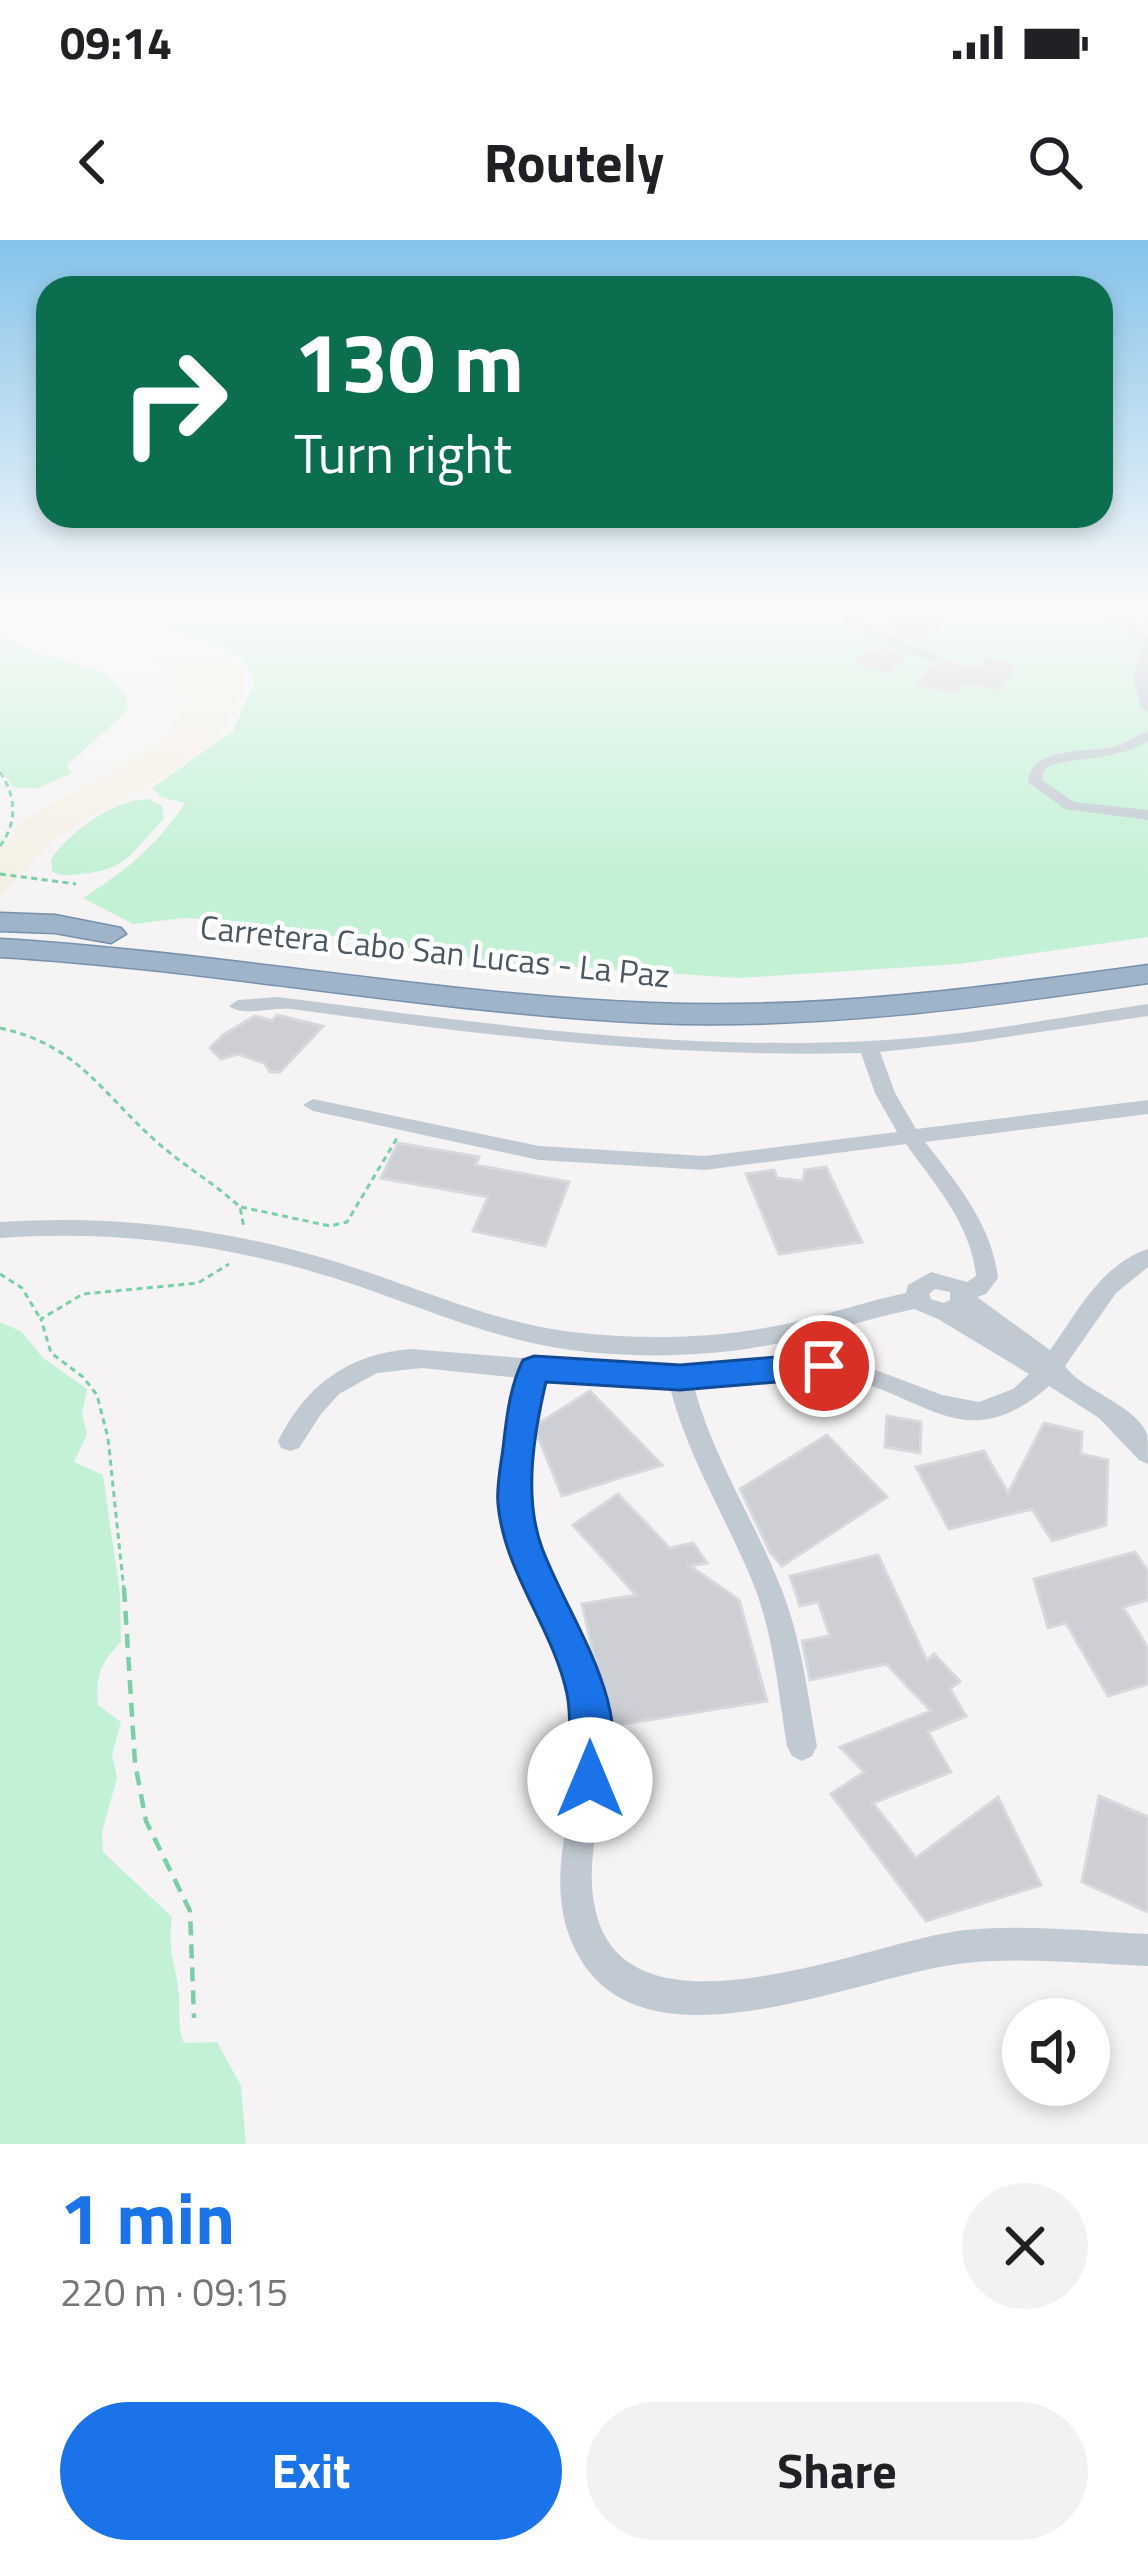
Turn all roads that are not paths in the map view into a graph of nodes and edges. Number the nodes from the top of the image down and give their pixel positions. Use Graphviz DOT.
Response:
graph roads {
  1 [pos="1148,735"];
  2 [pos="1148,815"];
  3 [pos="0,926"];
  4 [pos="107,944"];
  5 [pos="0,948"];
  6 [pos="1148,953"];
  7 [pos="1148,974"];
  8 [pos="238,1006"];
  9 [pos="1148,1010"];
  10 [pos="869,1047"];
  11 [pos="313,1105"];
  12 [pos="1148,1107"];
  13 [pos="911,1137"];
  14 [pos="0,1230"];
  15 [pos="1148,1257"];
  16 [pos="955,1296"];
  17 [pos="917,1298"];
  18 [pos="534,1369"];
  19 [pos="1055,1375"];
  20 [pos="680,1378"];
  21 [pos="290,1442"];
  22 [pos="1147,1448"];
  23 [pos="802,1746"];
  24 [pos="1148,1950"];
  1 -- 2 [label="street"];
  3 -- 4 [label="highway, Carretera Cabo San Lucas - La Paz"];
  4 -- 5 [label="highway, Carretera Cabo San Lucas - La Paz"];
  4 -- 6 [label="highway, Carretera Cabo San Lucas - La Paz"];
  4 -- 7 [label="highway, Carretera Cabo San Lucas - La Paz"];
  8 -- 10 [label="street"];
  9 -- 10 [label="street"];
  10 -- 13 [label="street"];
  11 -- 13 [label="street"];
  12 -- 13 [label="street"];
  13 -- 16 [label="street"];
  14 -- 17 [label="street"];
  15 -- 19 [label="street"];
  16 -- 17 [label="street"];
  16 -- 17 [label="street"];
  16 -- 19 [label="street"];
  18 -- 20 [label="street"];
  18 -- 21 [label="street"];
  18 -- 24 [label="street"];
  19 -- 20 [label="street"];
  19 -- 22 [label="street"];
  20 -- 23 [label="street"];
}
